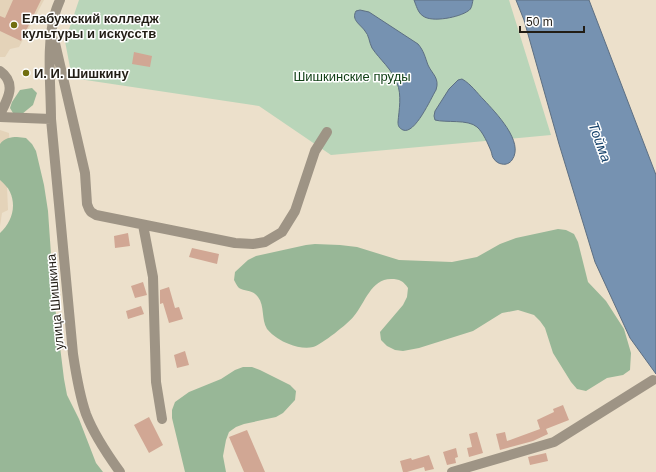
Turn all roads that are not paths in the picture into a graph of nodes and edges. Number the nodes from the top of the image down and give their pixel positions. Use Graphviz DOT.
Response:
graph roads {
  1 [pos="60,0"];
  2 [pos="51,37"];
  3 [pos="0,71"];
  4 [pos="0,115"];
  5 [pos="52,119"];
  6 [pos="327,132"];
  7 [pos="143,225"];
  8 [pos="653,380"];
  9 [pos="162,419"];
  10 [pos="120,472"];
  11 [pos="452,472"];
  1 -- 2 [label="street, улица Шишкина"];
  2 -- 5 [label="street, улица Шишкина"];
  2 -- 7 [label="street"];
  3 -- 4 [label="street"];
  4 -- 5 [label="street"];
  5 -- 10 [label="street, улица Шишкина"];
  6 -- 7 [label="street"];
  7 -- 9 [label="street"];
  8 -- 11 [label="street"];
}
